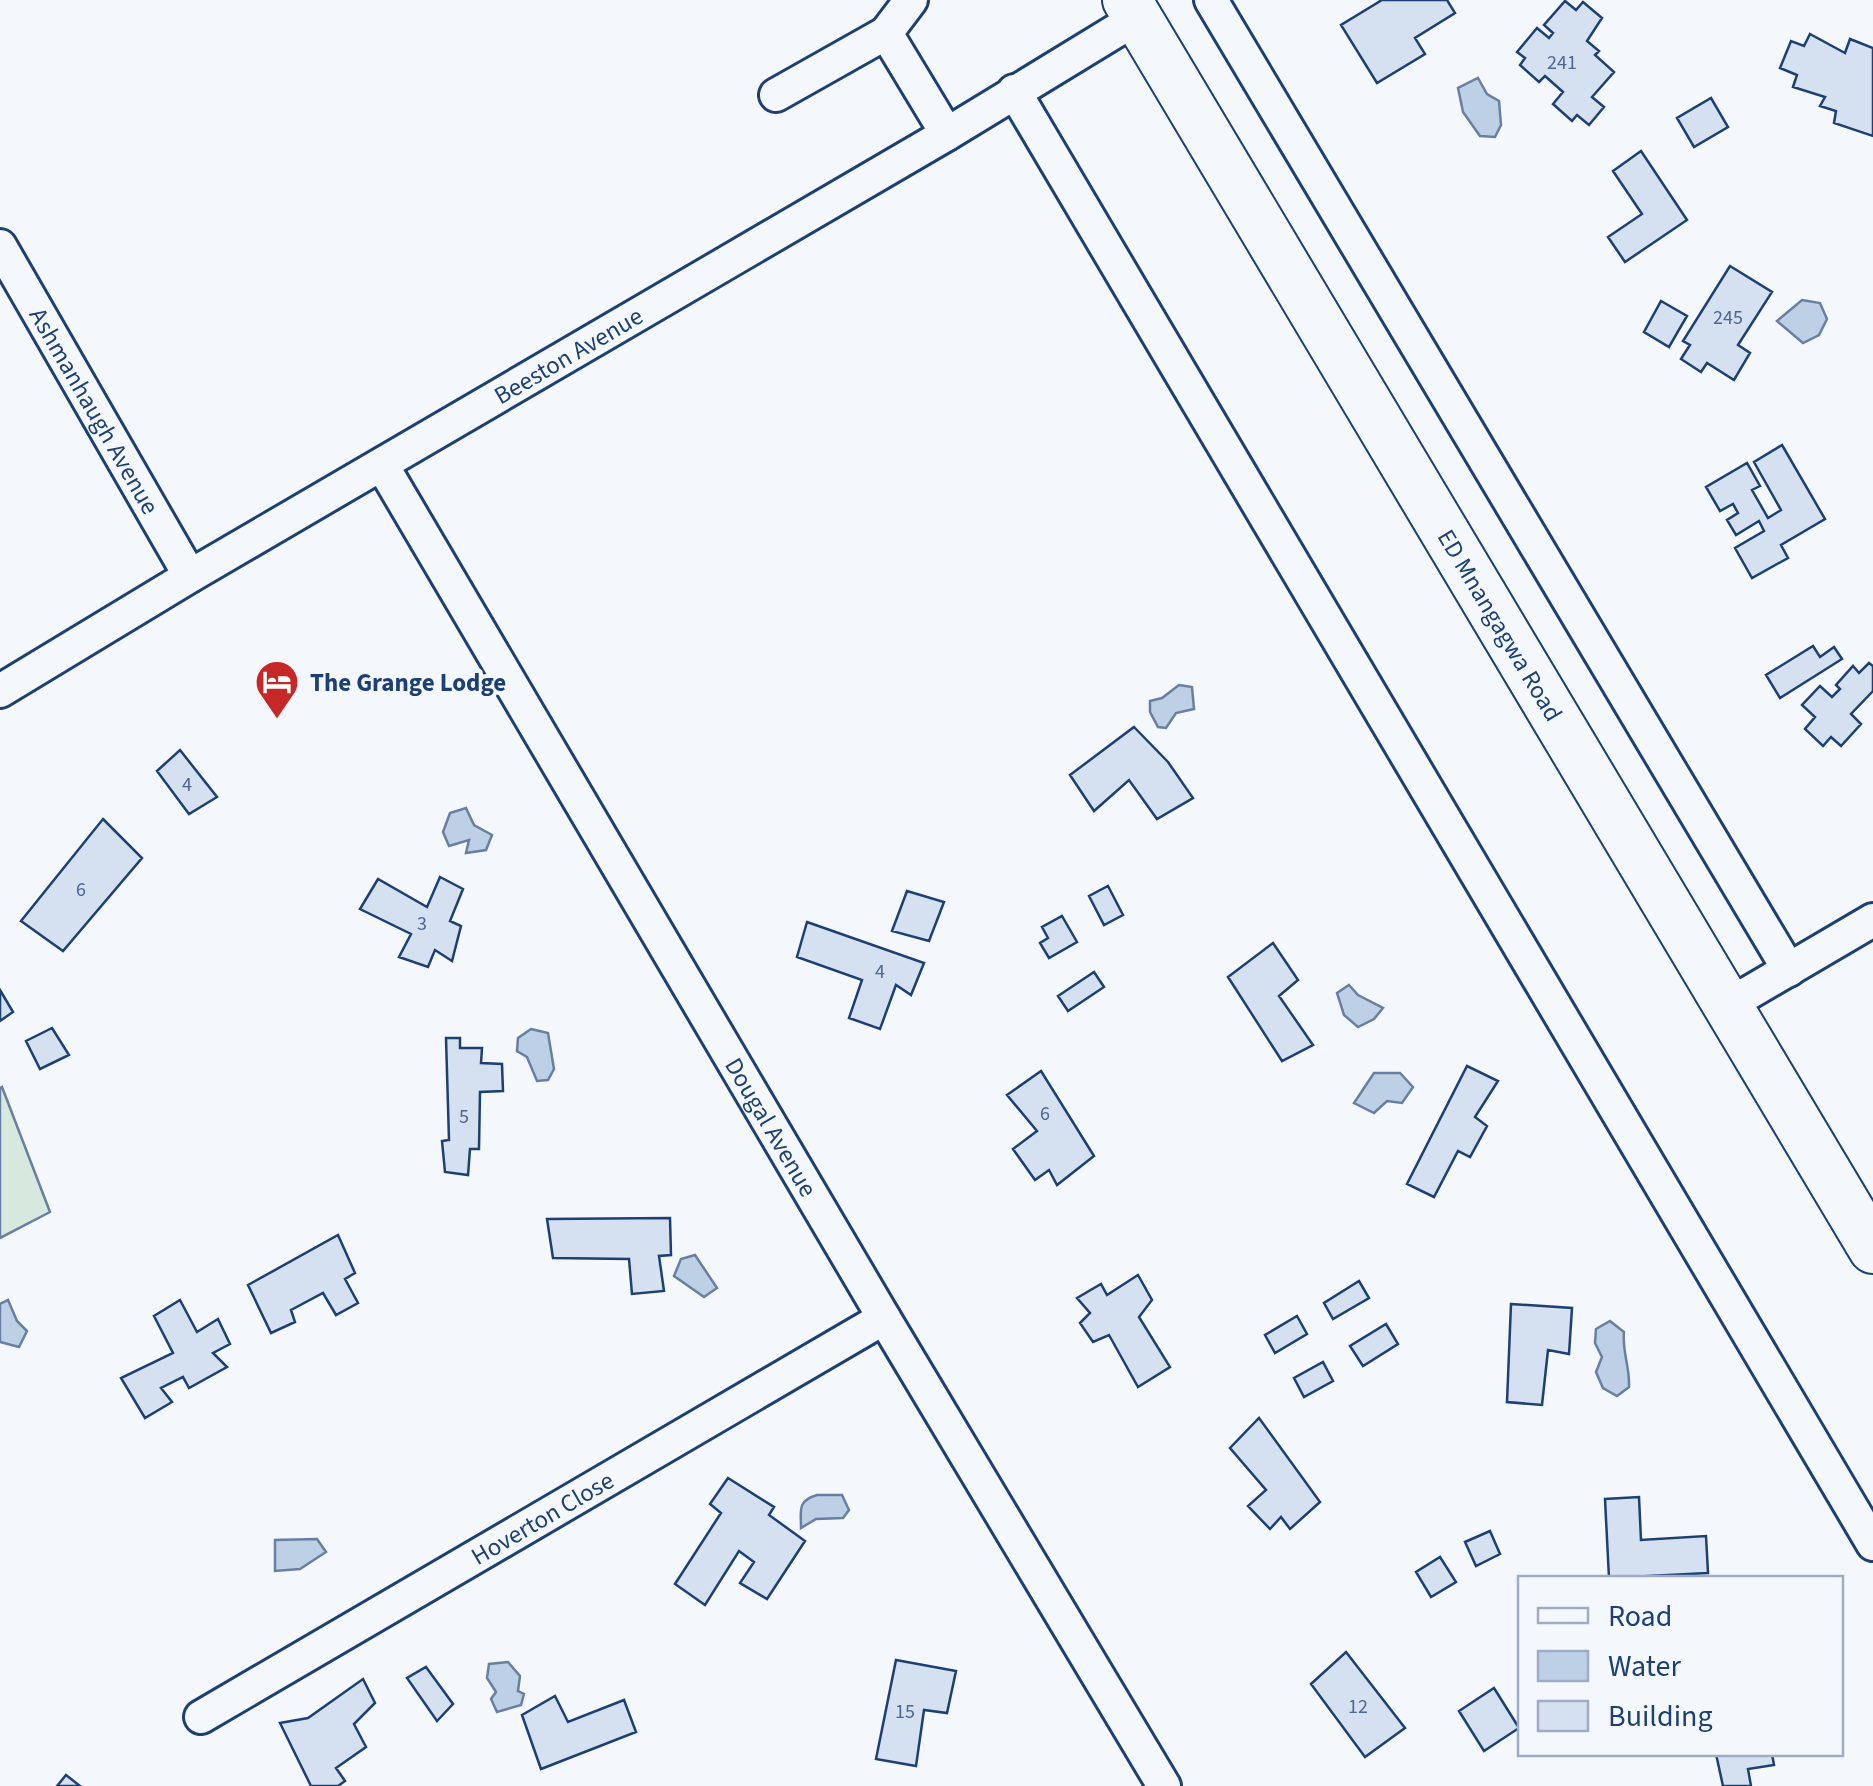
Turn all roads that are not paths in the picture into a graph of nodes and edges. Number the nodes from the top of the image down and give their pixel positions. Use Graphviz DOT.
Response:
graph roads {
  1 [pos="912,0"];
  2 [pos="1211,0"];
  3 [pos="1132,9"];
  4 [pos="886,33"];
  5 [pos="1014,91"];
  6 [pos="776,95"];
  7 [pos="947,134"];
  8 [pos="0,246"];
  9 [pos="382,465"];
  10 [pos="190,576"];
  11 [pos="0,691"];
  12 [pos="1873,920"];
  13 [pos="1789,970"];
  14 [pos="1728,1005"];
  15 [pos="1873,1249"];
  16 [pos="884,1318"];
  17 [pos="1873,1544"];
  18 [pos="201,1717"];
  19 [pos="1164,1786"];
  1 -- 4 [label="street"];
  2 -- 13 [label="street"];
  3 -- 5 [label="street, Beeston Avenue"];
  3 -- 14 [label="highway, ED Mnangagwa Road"];
  4 -- 6 [label="street"];
  4 -- 7 [label="street"];
  5 -- 7 [label="street, Beeston Avenue"];
  5 -- 17 [label="street"];
  7 -- 9 [label="street, Beeston Avenue"];
  8 -- 10 [label="street, Ashmanhaugh Avenue"];
  9 -- 10 [label="street, Beeston Avenue"];
  9 -- 16 [label="street, Dougal Avenue"];
  10 -- 11 [label="street, Beeston Avenue"];
  12 -- 13 [label="street"];
  13 -- 14 [label="street"];
  14 -- 15 [label="highway, ED Mnangagwa Road"];
  16 -- 18 [label="street, Hoverton Close"];
  16 -- 19 [label="street, Dougal Avenue"];
}
